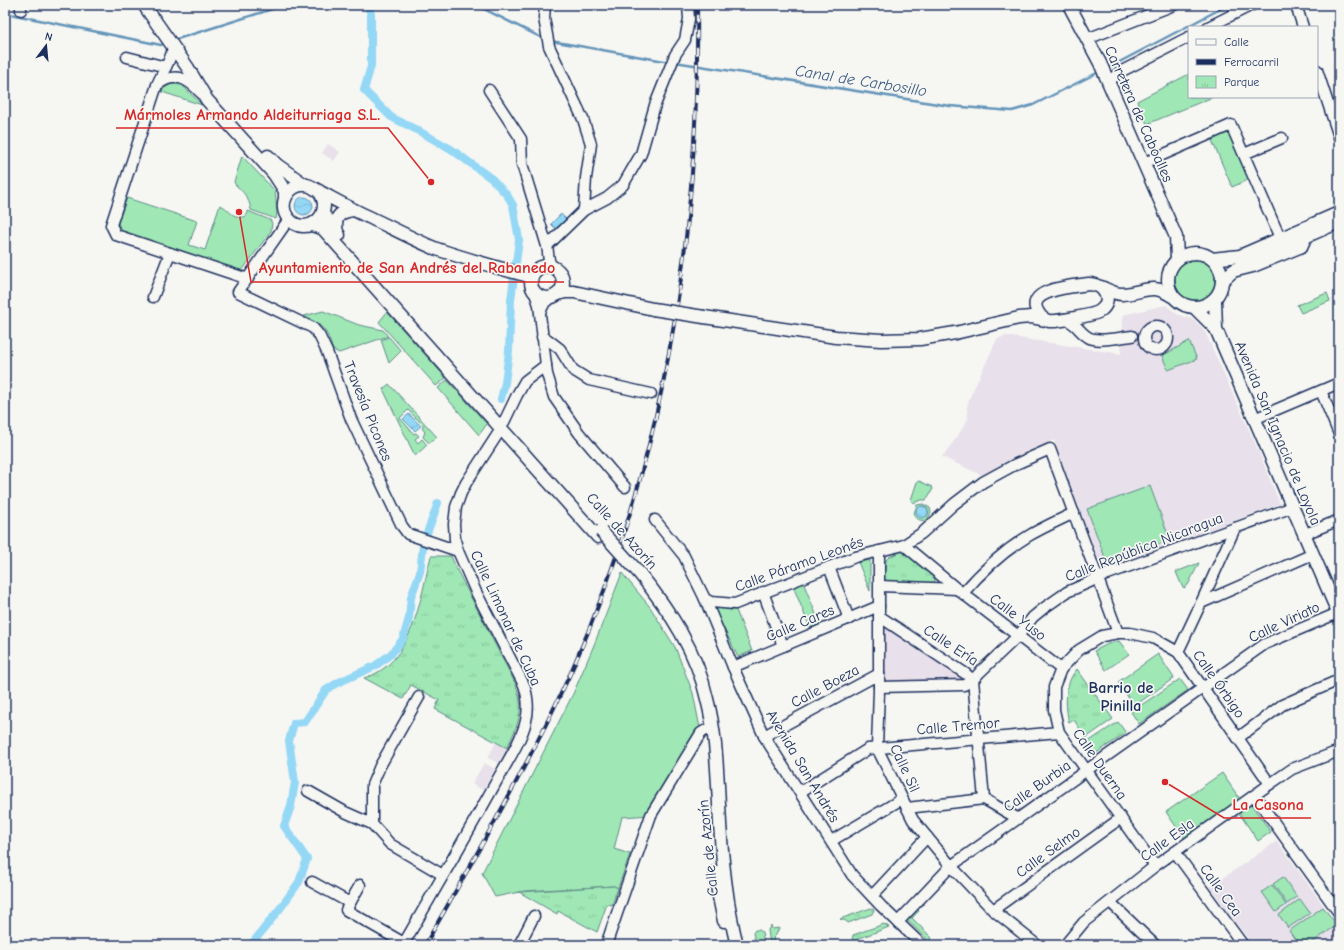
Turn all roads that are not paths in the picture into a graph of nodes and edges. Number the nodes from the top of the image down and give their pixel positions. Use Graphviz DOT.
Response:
graph roads {
  1 [pos="144,5"];
  2 [pos="545,5"];
  3 [pos="688,5"];
  4 [pos="1069,5"];
  5 [pos="1174,5"];
  6 [pos="1252,5"];
  7 [pos="1296,5"];
  8 [pos="1210,26"];
  9 [pos="1303,26"];
  10 [pos="1188,38"];
  11 [pos="1087,39"];
  12 [pos="171,44"];
  13 [pos="127,57"];
  14 [pos="166,67"];
  15 [pos="188,68"];
  16 [pos="1318,72"];
  17 [pos="1104,74"];
  18 [pos="157,85"];
  19 [pos="489,90"];
  20 [pos="207,100"];
  21 [pos="1335,113"];
  22 [pos="1339,137"];
  23 [pos="1282,138"];
  24 [pos="1244,154"];
  25 [pos="1144,163"];
  26 [pos="306,185"];
  27 [pos="319,191"];
  28 [pos="285,197"];
  29 [pos="353,210"];
  30 [pos="584,210"];
  31 [pos="323,213"];
  32 [pos="1339,213"];
  33 [pos="289,219"];
  34 [pos="1339,222"];
  35 [pos="311,225"];
  36 [pos="1311,231"];
  37 [pos="337,233"];
  38 [pos="1176,237"];
  39 [pos="1280,238"];
  40 [pos="547,246"];
  41 [pos="170,252"];
  42 [pos="1200,253"];
  43 [pos="1177,259"];
  44 [pos="1212,259"];
  45 [pos="1169,270"];
  46 [pos="541,274"];
  47 [pos="562,278"];
  48 [pos="248,279"];
  49 [pos="1222,281"];
  50 [pos="1101,287"];
  51 [pos="1152,288"];
  52 [pos="574,292"];
  53 [pos="1122,294"];
  54 [pos="554,296"];
  55 [pos="1172,296"];
  56 [pos="153,297"];
  57 [pos="1215,300"];
  58 [pos="1036,302"];
  59 [pos="1104,306"];
  60 [pos="1196,309"];
  61 [pos="540,312"];
  62 [pos="1088,314"];
  63 [pos="1019,318"];
  64 [pos="1065,319"];
  65 [pos="1045,320"];
  66 [pos="1216,329"];
  67 [pos="1084,334"];
  68 [pos="1144,336"];
  69 [pos="542,337"];
  70 [pos="546,365"];
  71 [pos="1339,383"];
  72 [pos="1321,391"];
  73 [pos="651,394"];
  74 [pos="1254,419"];
  75 [pos="502,425"];
  76 [pos="1339,434"];
  77 [pos="625,487"];
  78 [pos="1293,507"];
  79 [pos="1074,513"];
  80 [pos="655,520"];
  81 [pos="1339,520"];
  82 [pos="1235,528"];
  83 [pos="1305,534"];
  84 [pos="904,545"];
  85 [pos="458,551"];
  86 [pos="879,551"];
  87 [pos="1313,554"];
  88 [pos="830,567"];
  89 [pos="638,578"];
  90 [pos="1098,578"];
  91 [pos="880,586"];
  92 [pos="960,591"];
  93 [pos="763,592"];
  94 [pos="705,599"];
  95 [pos="1201,603"];
  96 [pos="879,611"];
  97 [pos="1339,614"];
  98 [pos="849,619"];
  99 [pos="1118,633"];
  100 [pos="1018,636"];
  101 [pos="783,646"];
  102 [pos="1178,652"];
  103 [pos="733,668"];
  104 [pos="1061,669"];
  105 [pos="879,674"];
  106 [pos="972,680"];
  107 [pos="1339,680"];
  108 [pos="878,687"];
  109 [pos="1203,688"];
  110 [pos="419,697"];
  111 [pos="706,730"];
  112 [pos="1059,732"];
  113 [pos="764,736"];
  114 [pos="1238,738"];
  115 [pos="978,739"];
  116 [pos="877,748"];
  117 [pos="1339,751"];
  118 [pos="1086,770"];
  119 [pos="1270,784"];
  120 [pos="308,791"];
  121 [pos="800,792"];
  122 [pos="1255,796"];
  123 [pos="984,799"];
  124 [pos="905,804"];
  125 [pos="1017,818"];
  126 [pos="1121,818"];
  127 [pos="372,824"];
  128 [pos="927,837"];
  129 [pos="831,842"];
  130 [pos="1175,852"];
  131 [pos="951,866"];
  132 [pos="1155,866"];
  133 [pos="443,875"];
  134 [pos="312,882"];
  135 [pos="360,885"];
  136 [pos="872,896"];
  137 [pos="1110,902"];
  138 [pos="350,903"];
  139 [pos="993,910"];
  140 [pos="1339,913"];
  141 [pos="534,916"];
  142 [pos="898,922"];
  143 [pos="404,944"];
  144 [pos="519,945"];
  145 [pos="606,945"];
  146 [pos="729,945"];
  147 [pos="737,945"];
  148 [pos="922,945"];
  149 [pos="1037,945"];
  150 [pos="1065,945"];
  151 [pos="1155,945"];
  152 [pos="1243,945"];
  1 -- 12 [label="main road"];
  2 -- 30 [label="street"];
  3 -- 30 [label="street"];
  4 -- 11 [label="main road, Carretera de Caboalles"];
  5 -- 11 [label="street"];
  6 -- 8 [label="street"];
  7 -- 9 [label="street"];
  10 -- 17 [label="street"];
  11 -- 17 [label="main road, Carretera de Caboalles"];
  12 -- 14 [label="street"];
  12 -- 15 [label="main road"];
  13 -- 14 [label="street"];
  14 -- 18 [label="street"];
  15 -- 20 [label="main road"];
  15 -- 26 [label="main road"];
  16 -- 21 [label="street"];
  17 -- 25 [label="main road, Carretera de Caboalles"];
  18 -- 20 [label="street"];
  18 -- 41 [label="street"];
  19 -- 40 [label="street"];
  20 -- 28 [label="main road"];
  21 -- 22 [label="street"];
  23 -- 24 [label="street"];
  24 -- 25 [label="street"];
  24 -- 39 [label="street"];
  25 -- 38 [label="main road, Carretera de Caboalles"];
  26 -- 27 [label="main road"];
  26 -- 28 [label="main road"];
  27 -- 29 [label="main road"];
  27 -- 31 [label="main road"];
  28 -- 33 [label="main road"];
  29 -- 31 [label="main road"];
  29 -- 37 [label="main road"];
  29 -- 46 [label="main road"];
  30 -- 40 [label="street"];
  31 -- 35 [label="main road"];
  31 -- 37 [label="main road, Calle de Azorín"];
  32 -- 36 [label="main road"];
  33 -- 35 [label="main road"];
  33 -- 48 [label="street"];
  34 -- 36 [label="main road"];
  35 -- 75 [label="main road, Calle de Azorín"];
  36 -- 39 [label="main road"];
  36 -- 49 [label="main road"];
  37 -- 75 [label="main road, Calle de Azorín"];
  38 -- 42 [label="main road"];
  38 -- 43 [label="main road, Carretera de Caboalles"];
  39 -- 44 [label="main road"];
  40 -- 46 [label="street"];
  41 -- 48 [label="street"];
  41 -- 56 [label="street"];
  42 -- 43 [label="main road"];
  42 -- 44 [label="main road"];
  43 -- 45 [label="main road"];
  44 -- 49 [label="main road"];
  45 -- 51 [label="main road"];
  45 -- 55 [label="main road"];
  46 -- 47 [label="main road"];
  46 -- 54 [label="main road"];
  46 -- 61 [label="street"];
  47 -- 52 [label="main road"];
  47 -- 54 [label="main road"];
  48 -- 85 [label="street, Travesía Picones"];
  49 -- 57 [label="main road"];
  50 -- 53 [label="main road"];
  50 -- 58 [label="main road"];
  50 -- 59 [label="main road"];
  51 -- 53 [label="main road"];
  51 -- 55 [label="main road"];
  52 -- 54 [label="main road"];
  52 -- 63 [label="main road, bridge"];
  53 -- 59 [label="main road"];
  54 -- 61 [label="street"];
  55 -- 60 [label="main road"];
  57 -- 60 [label="main road"];
  57 -- 66 [label="main road"];
  58 -- 63 [label="main road"];
  58 -- 65 [label="main road"];
  59 -- 62 [label="main road"];
  60 -- 66 [label="main road"];
  61 -- 69 [label="street"];
  62 -- 64 [label="main road"];
  62 -- 67 [label="street"];
  63 -- 65 [label="main road"];
  64 -- 65 [label="main road"];
  64 -- 67 [label="street"];
  66 -- 74 [label="main road, Avenida San Ignacio de Loyola"];
  67 -- 68 [label="street"];
  69 -- 70 [label="street"];
  69 -- 73 [label="street"];
  70 -- 75 [label="street, Calle Limonar de Cuba"];
  70 -- 77 [label="street"];
  71 -- 72 [label="street"];
  72 -- 74 [label="street"];
  72 -- 76 [label="street"];
  74 -- 78 [label="main road, Avenida San Ignacio de Loyola"];
  75 -- 85 [label="street, Calle Limonar de Cuba"];
  75 -- 89 [label="main road, Calle de Azorín, bridge"];
  78 -- 82 [label="street, Calle República Nicaragua"];
  78 -- 83 [label="main road, Avenida San Ignacio de Loyola"];
  79 -- 84 [label="street"];
  79 -- 90 [label="street"];
  79 -- 92 [label="street"];
  80 -- 94 [label="street, Avenida San Andrés"];
  81 -- 83 [label="street"];
  82 -- 90 [label="street, Calle República Nicaragua"];
  82 -- 95 [label="street"];
  83 -- 87 [label="main road, Avenida San Ignacio de Loyola"];
  84 -- 86 [label="street, Calle Páramo Leonés"];
  84 -- 92 [label="street, Calle Yuso"];
  85 -- 133 [label="street, Calle Limonar de Cuba"];
  86 -- 88 [label="street, Calle Páramo Leonés"];
  86 -- 91 [label="street, Calle Sil"];
  87 -- 95 [label="street"];
  87 -- 97 [label="main road, Avenida San Ignacio de Loyola"];
  88 -- 93 [label="street, Calle Páramo Leonés"];
  88 -- 98 [label="street"];
  89 -- 111 [label="main road, Calle de Azorín"];
  89 -- 147 [label="main road, Calle de Azorín"];
  90 -- 99 [label="street"];
  90 -- 100 [label="street, Calle República Nicaragua"];
  91 -- 92 [label="street"];
  91 -- 96 [label="street, Calle Sil"];
  92 -- 100 [label="street, Calle Yuso"];
  93 -- 94 [label="street, Calle Páramo Leonés"];
  93 -- 101 [label="street"];
  94 -- 103 [label="street, Avenida San Andrés"];
  95 -- 102 [label="street"];
  96 -- 98 [label="street, Calle Cares"];
  96 -- 105 [label="street, Calle Sil"];
  96 -- 106 [label="street, Calle Ería"];
  97 -- 109 [label="street, Calle Viriato"];
  98 -- 101 [label="street, Calle Cares"];
  99 -- 102 [label="street, Calle Órbigo"];
  99 -- 104 [label="street, Calle Órbigo"];
  100 -- 104 [label="street, Calle Yuso"];
  100 -- 106 [label="street, Calle Ería"];
  101 -- 103 [label="street, Calle Cares"];
  102 -- 109 [label="street, Calle Órbigo"];
  103 -- 113 [label="street, Avenida San Andrés"];
  104 -- 112 [label="street, Calle Duerna"];
  105 -- 108 [label="street, Calle Sil"];
  105 -- 113 [label="street, Calle Boeza"];
  106 -- 108 [label="street, Calle Boeza"];
  106 -- 115 [label="street"];
  107 -- 114 [label="street"];
  108 -- 116 [label="street, Calle Sil"];
  109 -- 114 [label="street, Calle Órbigo"];
  109 -- 118 [label="street, Calle Burbia"];
  110 -- 127 [label="street"];
  111 -- 145 [label="street"];
  111 -- 146 [label="main road, Calle de Azorín"];
  112 -- 115 [label="street, Calle Tremor"];
  112 -- 118 [label="street, Calle Duerna"];
  113 -- 121 [label="street, Avenida San Andrés"];
  114 -- 119 [label="street, Calle Órbigo"];
  115 -- 116 [label="street, Calle Tremor"];
  115 -- 123 [label="street"];
  116 -- 121 [label="street, Calle Tremor"];
  116 -- 124 [label="street, Calle Sil"];
  117 -- 119 [label="street, Calle Esla"];
  118 -- 125 [label="street, Calle Burbia"];
  118 -- 126 [label="street, Calle Duerna"];
  119 -- 122 [label="street, Calle Esla"];
  120 -- 127 [label="street"];
  121 -- 129 [label="street, Avenida San Andrés"];
  122 -- 130 [label="street, Calle Esla"];
  122 -- 140 [label="street"];
  123 -- 124 [label="street"];
  123 -- 125 [label="street"];
  124 -- 128 [label="street, Calle Sil"];
  124 -- 129 [label="street"];
  125 -- 131 [label="street, Calle Burbia"];
  126 -- 132 [label="street, Calle Duerna"];
  126 -- 139 [label="street, Calle Selmo"];
  127 -- 133 [label="street"];
  128 -- 131 [label="street, Calle Sil"];
  128 -- 136 [label="street"];
  129 -- 136 [label="street, Avenida San Andrés"];
  130 -- 132 [label="street, Calle Esla"];
  130 -- 152 [label="street, Calle Cea"];
  131 -- 139 [label="street, Calle Sil"];
  131 -- 142 [label="street, Calle Burbia"];
  132 -- 137 [label="street, Calle Esla"];
  133 -- 143 [label="street, Calle Limonar de Cuba"];
  134 -- 138 [label="street"];
  135 -- 138 [label="street"];
  136 -- 142 [label="street, Avenida San Andrés"];
  137 -- 150 [label="street, Calle Esla"];
  137 -- 151 [label="street"];
  138 -- 143 [label="street"];
  139 -- 149 [label="street, Calle Sil"];
  141 -- 144 [label="street"];
  142 -- 148 [label="street, Avenida San Andrés"];
}
